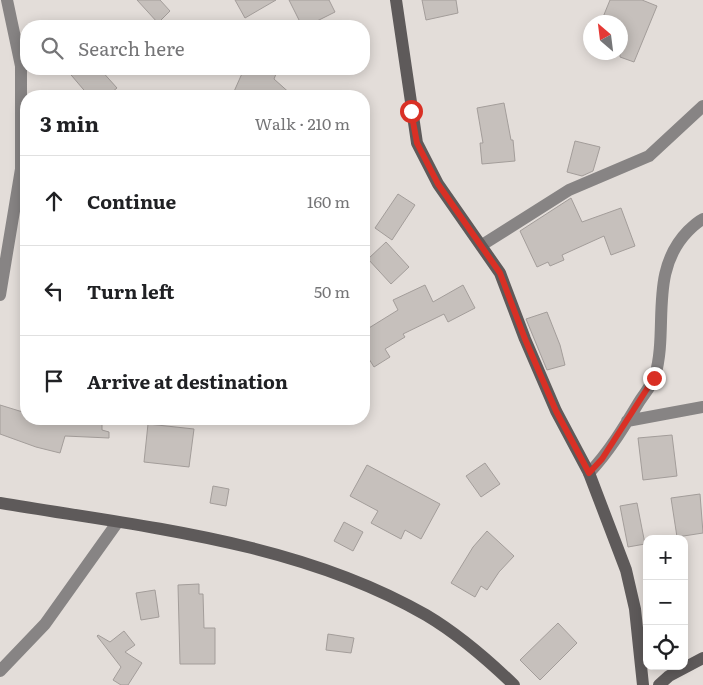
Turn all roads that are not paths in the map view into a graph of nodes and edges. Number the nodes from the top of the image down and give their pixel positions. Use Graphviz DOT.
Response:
graph roads {
  1 [pos="7,0"];
  2 [pos="396,0"];
  3 [pos="20,61"];
  4 [pos="21,75"];
  5 [pos="21,90"];
  6 [pos="703,106"];
  7 [pos="20,175"];
  8 [pos="703,219"];
  9 [pos="482,245"];
  10 [pos="0,295"];
  11 [pos="703,407"];
  12 [pos="627,422"];
  13 [pos="589,473"];
  14 [pos="0,503"];
  15 [pos="117,523"];
  16 [pos="703,658"];
  17 [pos="0,671"];
  18 [pos="514,685"];
  19 [pos="643,685"];
  20 [pos="659,685"];
  1 -- 3 [label="street"];
  2 -- 9 [label="street"];
  4 -- 5 [label="street"];
  6 -- 9 [label="street"];
  7 -- 10 [label="street"];
  8 -- 12 [label="street"];
  9 -- 13 [label="street"];
  11 -- 12 [label="street"];
  12 -- 13 [label="street"];
  13 -- 19 [label="street"];
  14 -- 15 [label="street"];
  15 -- 17 [label="street"];
  15 -- 18 [label="street"];
  16 -- 20 [label="street"];
}
